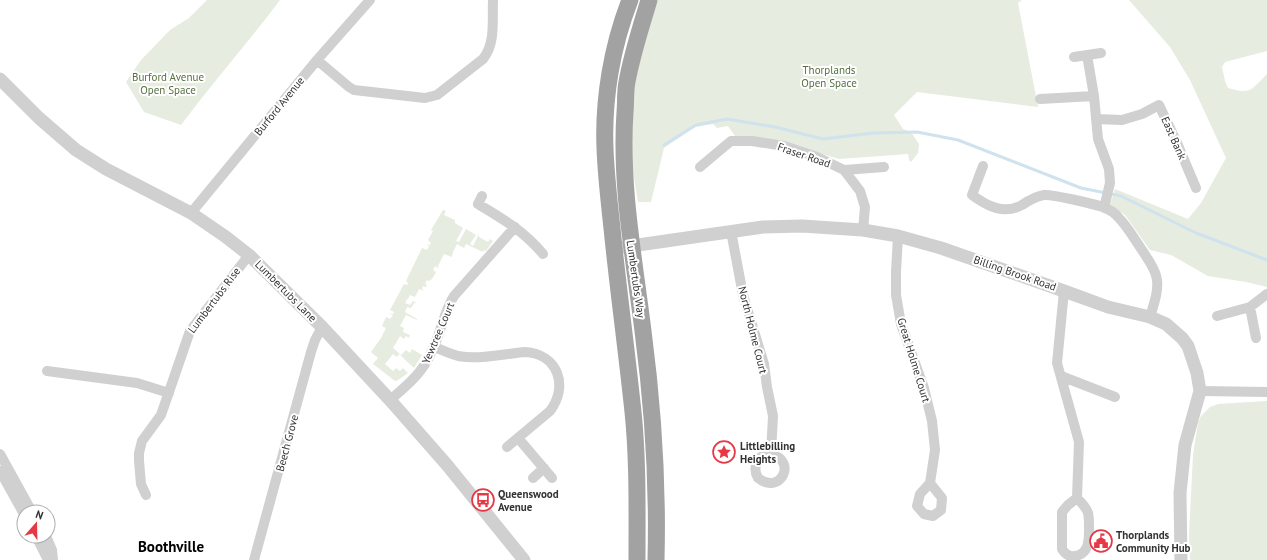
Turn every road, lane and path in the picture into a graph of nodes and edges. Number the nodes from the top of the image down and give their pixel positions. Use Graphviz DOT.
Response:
graph roads {
  1 [pos="370,0"];
  2 [pos="493,0"];
  3 [pos="630,0"];
  4 [pos="649,0"];
  5 [pos="1100,53"];
  6 [pos="1087,55"];
  7 [pos="1074,57"];
  8 [pos="317,60"];
  9 [pos="0,79"];
  10 [pos="1094,96"];
  11 [pos="1040,99"];
  12 [pos="1096,120"];
  13 [pos="983,166"];
  14 [pos="700,167"];
  15 [pos="884,167"];
  16 [pos="844,170"];
  17 [pos="1196,188"];
  18 [pos="482,196"];
  19 [pos="1104,208"];
  20 [pos="191,213"];
  21 [pos="515,226"];
  22 [pos="863,230"];
  23 [pos="731,231"];
  24 [pos="898,236"];
  25 [pos="631,246"];
  26 [pos="614,248"];
  27 [pos="543,254"];
  28 [pos="249,255"];
  29 [pos="1064,290"];
  30 [pos="1267,294"];
  31 [pos="1250,307"];
  32 [pos="1217,316"];
  33 [pos="1150,317"];
  34 [pos="322,327"];
  35 [pos="1256,338"];
  36 [pos="434,347"];
  37 [pos="47,371"];
  38 [pos="1061,376"];
  39 [pos="1200,391"];
  40 [pos="1267,392"];
  41 [pos="169,393"];
  42 [pos="1115,397"];
  43 [pos="390,400"];
  44 [pos="518,438"];
  45 [pos="507,447"];
  46 [pos="0,454"];
  47 [pos="771,454"];
  48 [pos="544,468"];
  49 [pos="0,471"];
  50 [pos="533,478"];
  51 [pos="552,478"];
  52 [pos="930,483"];
  53 [pos="146,495"];
  54 [pos="1077,498"];
  55 [pos="18,504"];
  56 [pos="28,504"];
  57 [pos="40,544"];
  58 [pos="49,544"];
  59 [pos="1062,557"];
  60 [pos="48,560"];
  61 [pos="53,560"];
  62 [pos="254,560"];
  63 [pos="524,560"];
  64 [pos="637,560"];
  65 [pos="656,560"];
  66 [pos="1181,560"];
  1 -- 8 [label="street, Burford Avenue"];
  2 -- 8 [label="street"];
  3 -- 26 [label="highway, Lumbertubs Way"];
  4 -- 25 [label="highway, Lumbertubs Way"];
  5 -- 6 [label="street"];
  6 -- 7 [label="street"];
  6 -- 10 [label="street"];
  8 -- 20 [label="street, Burford Avenue"];
  9 -- 20 [label="street, Lumbertubs Lane"];
  10 -- 11 [label="street"];
  10 -- 12 [label="street"];
  12 -- 17 [label="street, East Bank"];
  12 -- 19 [label="street"];
  13 -- 19 [label="street"];
  14 -- 16 [label="street, Fraser Road"];
  15 -- 16 [label="street, Fraser Road"];
  16 -- 22 [label="street, Fraser Road"];
  18 -- 21 [label="street"];
  19 -- 33 [label="street"];
  20 -- 28 [label="street, Lumbertubs Lane"];
  21 -- 27 [label="street"];
  21 -- 36 [label="street, Yewtree Court"];
  22 -- 23 [label="street, Billing Brook Road"];
  22 -- 24 [label="street, Billing Brook Road"];
  23 -- 25 [label="street, Billing Brook Road"];
  23 -- 47 [label="street, North Holme Court"];
  24 -- 29 [label="street, Billing Brook Road"];
  24 -- 52 [label="street, Great Holme Court"];
  25 -- 26 [label="street, Billing Brook Road"];
  25 -- 65 [label="highway, Lumbertubs Way"];
  26 -- 64 [label="highway, Lumbertubs Way"];
  28 -- 34 [label="street, Lumbertubs Lane"];
  28 -- 41 [label="street, Lumbertubs Rise"];
  29 -- 33 [label="street, Billing Brook Road"];
  29 -- 38 [label="street"];
  30 -- 31 [label="street"];
  31 -- 32 [label="street"];
  31 -- 35 [label="street"];
  33 -- 39 [label="street, Billing Brook Road"];
  34 -- 43 [label="street, Lumbertubs Lane"];
  34 -- 62 [label="street, Beech Grove"];
  36 -- 43 [label="street, Yewtree Court"];
  36 -- 44 [label="street"];
  37 -- 41 [label="street"];
  38 -- 42 [label="street"];
  38 -- 54 [label="street"];
  39 -- 40 [label="street"];
  39 -- 66 [label="street, Billing Brook Road"];
  41 -- 53 [label="street, Lumbertubs Rise"];
  43 -- 63 [label="street, Lumbertubs Lane"];
  44 -- 45 [label="street"];
  44 -- 48 [label="street"];
  46 -- 56 [label="street"];
  48 -- 50 [label="street"];
  48 -- 51 [label="street"];
  49 -- 55 [label="street"];
  54 -- 59 [label="street"];
  54 -- 59 [label="street"];
  57 -- 60 [label="street"];
  58 -- 61 [label="street"];
}
